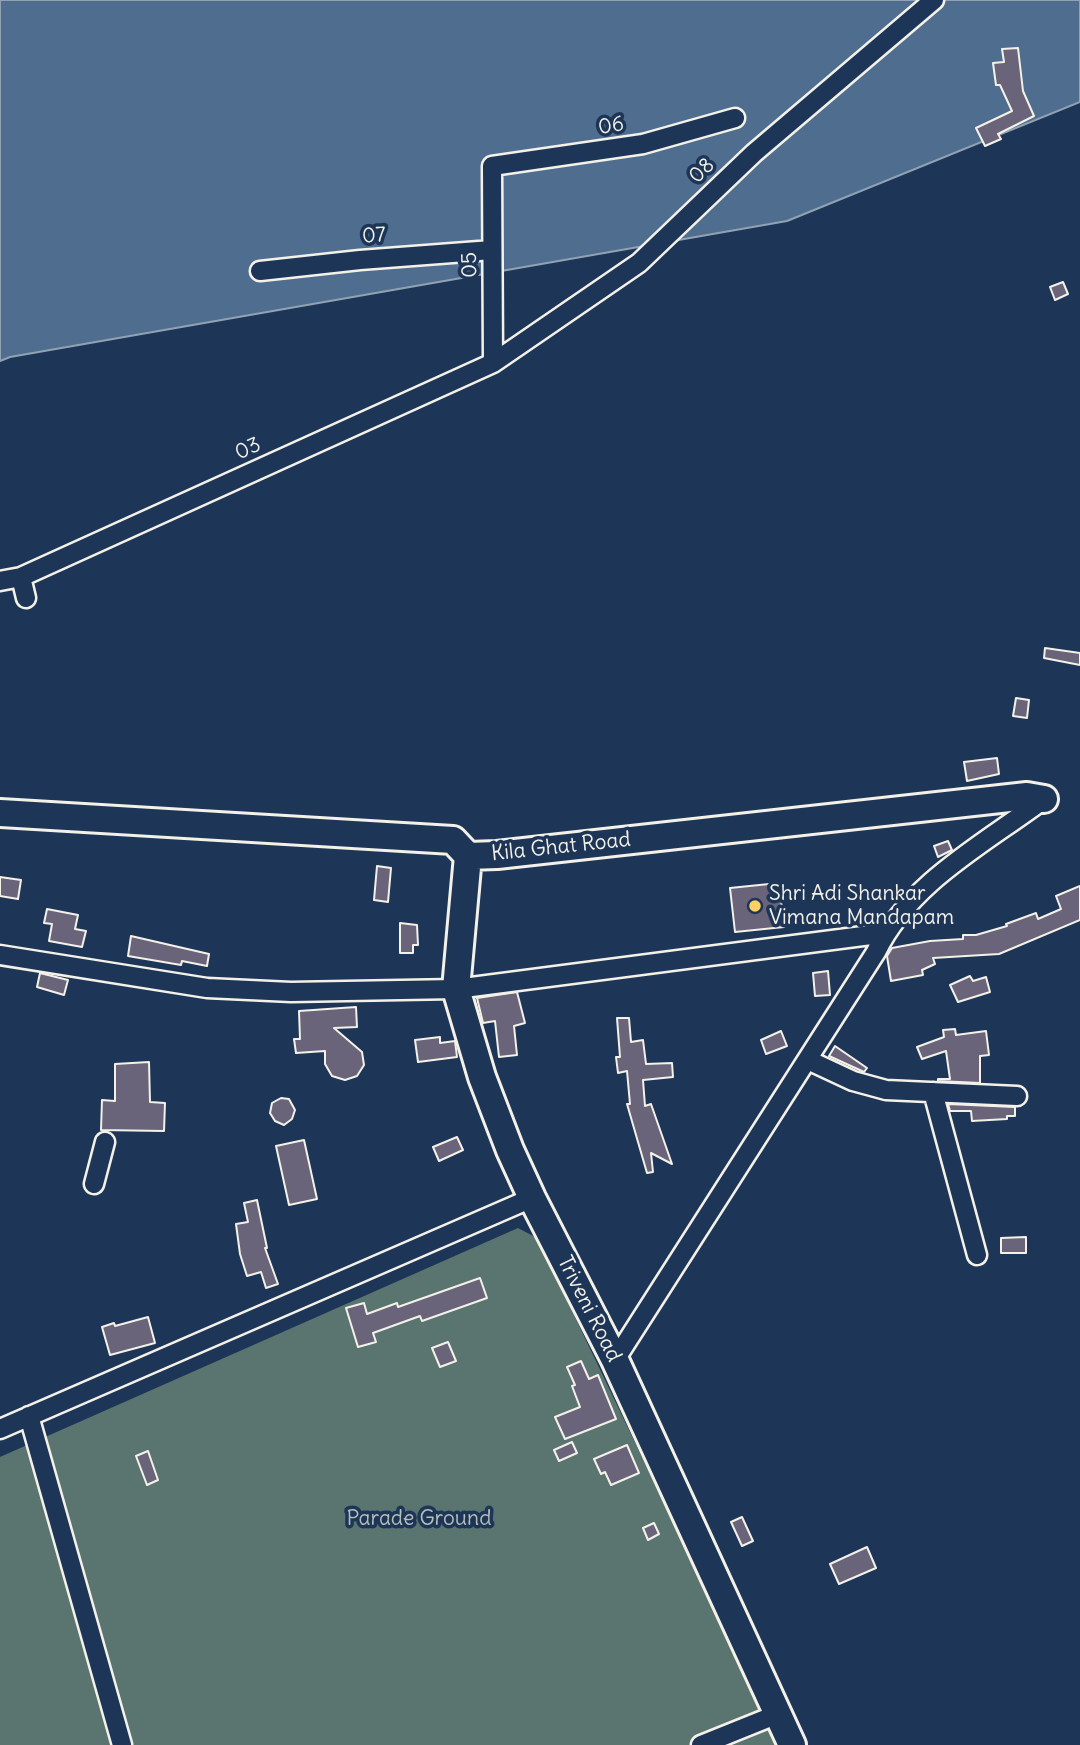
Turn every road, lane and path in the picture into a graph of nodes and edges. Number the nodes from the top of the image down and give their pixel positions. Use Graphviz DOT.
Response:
graph roads {
  1 [pos="934,0"];
  2 [pos="734,118"];
  3 [pos="492,166"];
  4 [pos="492,250"];
  5 [pos="260,271"];
  6 [pos="494,363"];
  7 [pos="21,577"];
  8 [pos="0,581"];
  9 [pos="26,598"];
  10 [pos="1044,799"];
  11 [pos="0,813"];
  12 [pos="468,856"];
  13 [pos="886,933"];
  14 [pos="0,955"];
  15 [pos="456,989"];
  16 [pos="808,1060"];
  17 [pos="933,1093"];
  18 [pos="1017,1096"];
  19 [pos="106,1142"];
  20 [pos="94,1184"];
  21 [pos="532,1198"];
  22 [pos="977,1255"];
  23 [pos="615,1360"];
  24 [pos="29,1416"];
  25 [pos="0,1429"];
  26 [pos="778,1714"];
  27 [pos="122,1745"];
  28 [pos="701,1745"];
  29 [pos="792,1745"];
  1 -- 6 [label="street, 08"];
  2 -- 3 [label="street, 06"];
  3 -- 4 [label="street, 05"];
  4 -- 5 [label="street, 07"];
  4 -- 6 [label="street, 05"];
  6 -- 7 [label="street, 03"];
  7 -- 8 [label="street, 03"];
  7 -- 9 [label="street"];
  10 -- 12 [label="main road, Kila Ghat Road"];
  10 -- 13 [label="street"];
  11 -- 12 [label="main road, Kila Ghat Road"];
  12 -- 15 [label="main road, Triveni Road"];
  13 -- 15 [label="street"];
  13 -- 16 [label="street"];
  14 -- 15 [label="street"];
  15 -- 21 [label="main road, Triveni Road"];
  16 -- 17 [label="street"];
  16 -- 23 [label="street"];
  17 -- 18 [label="street"];
  17 -- 22 [label="street"];
  19 -- 20 [label="street"];
  21 -- 23 [label="main road, Triveni Road"];
  21 -- 24 [label="street"];
  23 -- 26 [label="main road, Triveni Road"];
  24 -- 25 [label="street"];
  24 -- 27 [label="street"];
  26 -- 28 [label="street"];
  26 -- 29 [label="main road, Triveni Road"];
}
